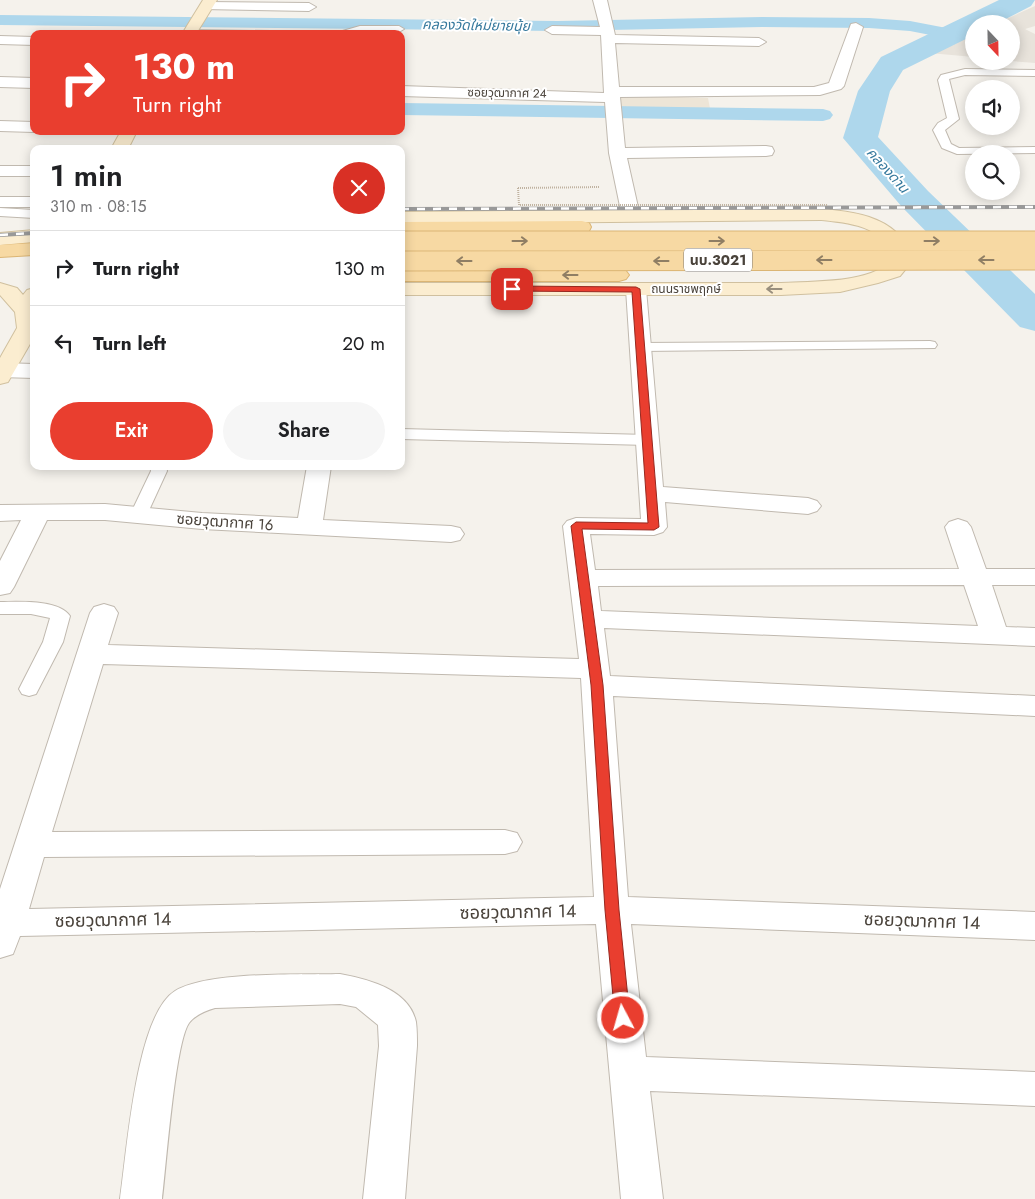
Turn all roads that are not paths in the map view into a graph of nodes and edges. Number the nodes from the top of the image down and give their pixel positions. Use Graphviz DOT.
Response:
graph roads {
  1 [pos="600,0"];
  2 [pos="209,3"];
  3 [pos="309,7"];
  4 [pos="856,27"];
  5 [pos="192,29"];
  6 [pos="399,29"];
  7 [pos="221,30"];
  8 [pos="358,30"];
  9 [pos="552,30"];
  10 [pos="607,30"];
  11 [pos="0,40"];
  12 [pos="30,41"];
  13 [pos="759,42"];
  14 [pos="1035,73"];
  15 [pos="0,82"];
  16 [pos="30,83"];
  17 [pos="405,91"];
  18 [pos="612,95"];
  19 [pos="0,126"];
  20 [pos="30,127"];
  21 [pos="1035,150"];
  22 [pos="766,151"];
  23 [pos="617,153"];
  24 [pos="0,171"];
  25 [pos="30,171"];
  26 [pos="0,202"];
  27 [pos="30,202"];
  28 [pos="0,212"];
  29 [pos="30,214"];
  30 [pos="631,216"];
  31 [pos="405,218"];
  32 [pos="405,228"];
  33 [pos="1035,230"];
  34 [pos="24,238"];
  35 [pos="405,241"];
  36 [pos="1035,241"];
  37 [pos="0,251"];
  38 [pos="1035,260"];
  39 [pos="405,261"];
  40 [pos="30,267"];
  41 [pos="0,269"];
  42 [pos="1035,273"];
  43 [pos="405,275"];
  44 [pos="627,282"];
  45 [pos="0,288"];
  46 [pos="30,288"];
  47 [pos="405,289"];
  48 [pos="30,314"];
  49 [pos="930,346"];
  50 [pos="640,347"];
  51 [pos="30,370"];
  52 [pos="1,373"];
  53 [pos="405,434"];
  54 [pos="648,440"];
  55 [pos="159,470"];
  56 [pos="318,470"];
  57 [pos="652,494"];
  58 [pos="808,506"];
  59 [pos="0,513"];
  60 [pos="38,513"];
  61 [pos="139,515"];
  62 [pos="309,527"];
  63 [pos="958,528"];
  64 [pos="451,534"];
  65 [pos="976,577"];
  66 [pos="1035,577"];
  67 [pos="583,578"];
  68 [pos="0,587"];
  69 [pos="0,608"];
  70 [pos="104,612"];
  71 [pos="588,619"];
  72 [pos="995,635"];
  73 [pos="1035,637"];
  74 [pos="91,654"];
  75 [pos="596,677"];
  76 [pos="29,689"];
  77 [pos="1035,706"];
  78 [pos="505,842"];
  79 [pos="31,845"];
  80 [pos="612,910"];
  81 [pos="1035,926"];
  82 [pos="2,930"];
  83 [pos="628,1073"];
  84 [pos="1035,1089"];
  85 [pos="141,1199"];
  86 [pos="384,1199"];
  87 [pos="642,1199"];
  1 -- 10 [label="street"];
  2 -- 3 [label="street"];
  2 -- 5 [label="main road"];
  4 -- 18 [label="street, ซอยวุฒากาศ 24"];
  5 -- 7 [label="lane"];
  6 -- 8 [label="lane"];
  9 -- 10 [label="street"];
  10 -- 13 [label="street"];
  10 -- 18 [label="street"];
  11 -- 12 [label="street"];
  14 -- 21 [label="lane"];
  15 -- 16 [label="street"];
  17 -- 18 [label="street, ซอยวุฒากาศ 24"];
  18 -- 23 [label="street"];
  19 -- 20 [label="street"];
  22 -- 23 [label="street"];
  23 -- 30 [label="street"];
  24 -- 25 [label="street"];
  26 -- 27 [label="street"];
  28 -- 29 [label="lane"];
  30 -- 31 [label="main road, ถนนราชพฤกษ์ / นบ.3021"];
  30 -- 44 [label="main road, ถนนราชพฤกษ์ / นบ.3021, one-way"];
  32 -- 33 [label="main road"];
  34 -- 37 [label="main road"];
  35 -- 36 [label="main road, นบ.3021, one-way, bridge"];
  38 -- 39 [label="main road, ถนนราชพฤกษ์ / นบ.3021, one-way, bridge"];
  40 -- 41 [label="main road"];
  42 -- 44 [label="main road"];
  44 -- 43 [label="main road, one-way"];
  44 -- 47 [label="main road, ถนนราชพฤกษ์ / นบ.3021"];
  44 -- 50 [label="street"];
  45 -- 46 [label="main road"];
  45 -- 48 [label="main road"];
  48 -- 52 [label="main road"];
  49 -- 50 [label="lane"];
  50 -- 54 [label="street"];
  51 -- 52 [label="street"];
  53 -- 54 [label="lane"];
  54 -- 57 [label="street"];
  55 -- 61 [label="lane"];
  56 -- 62 [label="street"];
  57 -- 58 [label="street"];
  57 -- 67 [label="street"];
  59 -- 60 [label="street, ซอยวุฒากาศ 16"];
  60 -- 61 [label="street, ซอยวุฒากาศ 16"];
  60 -- 68 [label="street"];
  61 -- 62 [label="street, ซอยวุฒากาศ 16"];
  62 -- 64 [label="street, ซอยวุฒากาศ 16"];
  63 -- 65 [label="street"];
  65 -- 66 [label="street"];
  65 -- 67 [label="street"];
  65 -- 72 [label="street"];
  67 -- 71 [label="street"];
  69 -- 76 [label="lane"];
  70 -- 74 [label="street"];
  71 -- 72 [label="street"];
  71 -- 75 [label="street"];
  72 -- 73 [label="street"];
  74 -- 75 [label="street"];
  74 -- 79 [label="street"];
  75 -- 77 [label="street"];
  75 -- 80 [label="street"];
  78 -- 79 [label="street"];
  79 -- 82 [label="street"];
  80 -- 81 [label="street, ซอยวุฒากาศ 14"];
  80 -- 82 [label="street, ซอยวุฒากาศ 14"];
  80 -- 83 [label="street"];
  83 -- 84 [label="street"];
  83 -- 87 [label="street"];
  85 -- 86 [label="street"];
}
